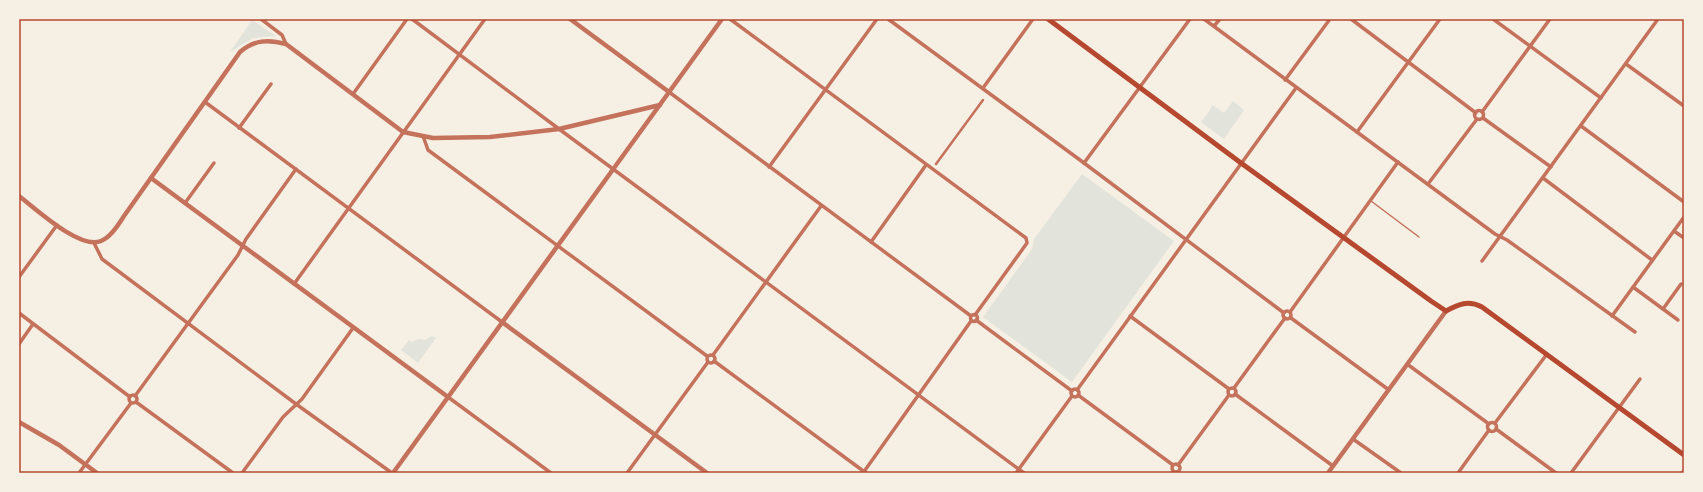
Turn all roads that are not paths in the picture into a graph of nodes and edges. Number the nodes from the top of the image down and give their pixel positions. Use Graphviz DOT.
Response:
graph roads {
  1 [pos="261,19"];
  2 [pos="408,19"];
  3 [pos="412,19"];
  4 [pos="485,19"];
  5 [pos="570,19"];
  6 [pos="722,19"];
  7 [pos="730,19"];
  8 [pos="877,19"];
  9 [pos="888,19"];
  10 [pos="1033,19"];
  11 [pos="1048,19"];
  12 [pos="1190,19"];
  13 [pos="1204,19"];
  14 [pos="1220,19"];
  15 [pos="1330,19"];
  16 [pos="1351,19"];
  17 [pos="1440,19"];
  18 [pos="1493,19"];
  19 [pos="1550,19"];
  20 [pos="1658,19"];
  21 [pos="1214,26"];
  22 [pos="286,44"];
  23 [pos="1530,46"];
  24 [pos="460,55"];
  25 [pos="1408,62"];
  26 [pos="1626,64"];
  27 [pos="1285,80"];
  28 [pos="271,84"];
  29 [pos="983,88"];
  30 [pos="1139,88"];
  31 [pos="1296,88"];
  32 [pos="825,90"];
  33 [pos="669,92"];
  34 [pos="353,94"];
  35 [pos="1601,98"];
  36 [pos="983,100"];
  37 [pos="204,102"];
  38 [pos="660,105"];
  39 [pos="1684,106"];
  40 [pos="1482,112"];
  41 [pos="1476,113"];
  42 [pos="1483,118"];
  43 [pos="1476,119"];
  44 [pos="1581,126"];
  45 [pos="239,128"];
  46 [pos="558,129"];
  47 [pos="403,132"];
  48 [pos="1357,132"];
  49 [pos="423,136"];
  50 [pos="1398,162"];
  51 [pos="214,163"];
  52 [pos="1084,163"];
  53 [pos="1241,163"];
  54 [pos="936,164"];
  55 [pos="926,165"];
  56 [pos="769,167"];
  57 [pos="1551,167"];
  58 [pos="296,169"];
  59 [pos="613,169"];
  60 [pos="151,178"];
  61 [pos="1543,178"];
  62 [pos="1428,184"];
  63 [pos="19,196"];
  64 [pos="1371,201"];
  65 [pos="1684,202"];
  66 [pos="185,203"];
  67 [pos="821,206"];
  68 [pos="349,208"];
  69 [pos="1684,217"];
  70 [pos="57,225"];
  71 [pos="1674,231"];
  72 [pos="1419,237"];
  73 [pos="1500,237"];
  74 [pos="1344,238"];
  75 [pos="1684,238"];
  76 [pos="1185,239"];
  77 [pos="871,242"];
  78 [pos="94,243"];
  79 [pos="558,245"];
  80 [pos="242,246"];
  81 [pos="1652,260"];
  82 [pos="1482,261"];
  83 [pos="19,277"];
  84 [pos="766,282"];
  85 [pos="294,284"];
  86 [pos="1681,284"];
  87 [pos="1633,287"];
  88 [pos="1662,309"];
  89 [pos="1446,311"];
  90 [pos="1290,312"];
  91 [pos="19,313"];
  92 [pos="1284,313"];
  93 [pos="973,316"];
  94 [pos="1130,316"];
  95 [pos="1612,316"];
  96 [pos="1284,318"];
  97 [pos="1290,318"];
  98 [pos="976,320"];
  99 [pos="1678,320"];
  100 [pos="972,321"];
  101 [pos="188,322"];
  102 [pos="502,322"];
  103 [pos="33,324"];
  104 [pos="353,328"];
  105 [pos="1635,332"];
  106 [pos="19,344"];
  107 [pos="1547,354"];
  108 [pos="707,356"];
  109 [pos="713,356"];
  110 [pos="714,361"];
  111 [pos="708,362"];
  112 [pos="1407,364"];
  113 [pos="1640,379"];
  114 [pos="1234,388"];
  115 [pos="1229,389"];
  116 [pos="1077,390"];
  117 [pos="1388,390"];
  118 [pos="1072,391"];
  119 [pos="1229,394"];
  120 [pos="1235,394"];
  121 [pos="1078,395"];
  122 [pos="135,396"];
  123 [pos="918,396"];
  124 [pos="1072,396"];
  125 [pos="130,397"];
  126 [pos="448,397"];
  127 [pos="136,402"];
  128 [pos="131,403"];
  129 [pos="296,404"];
  130 [pos="1619,407"];
  131 [pos="19,422"];
  132 [pos="1495,423"];
  133 [pos="1489,424"];
  134 [pos="1496,429"];
  135 [pos="1489,430"];
  136 [pos="655,435"];
  137 [pos="1353,439"];
  138 [pos="1684,455"];
  139 [pos="85,464"];
  140 [pos="1173,465"];
  141 [pos="1178,465"];
  142 [pos="1333,466"];
  143 [pos="1179,470"];
  144 [pos="1018,471"];
  145 [pos="864,472"];
  146 [pos="1173,472"];
  147 [pos="79,473"];
  148 [pos="97,473"];
  149 [pos="233,473"];
  150 [pos="242,473"];
  151 [pos="392,473"];
  152 [pos="551,473"];
  153 [pos="627,473"];
  154 [pos="707,473"];
  155 [pos="1024,473"];
  156 [pos="1183,473"];
  157 [pos="1328,473"];
  158 [pos="1401,473"];
  159 [pos="1458,473"];
  160 [pos="1556,473"];
  161 [pos="1570,473"];
  1 -- 22 [label="street"];
  2 -- 34 [label="street"];
  3 -- 24 [label="street"];
  4 -- 24 [label="street"];
  5 -- 33 [label="street"];
  6 -- 33 [label="street"];
  7 -- 32 [label="street"];
  8 -- 32 [label="street"];
  9 -- 29 [label="street"];
  10 -- 29 [label="street"];
  11 -- 30 [label="main road"];
  12 -- 30 [label="street"];
  13 -- 21 [label="street"];
  14 -- 21 [label="street"];
  15 -- 27 [label="street"];
  16 -- 25 [label="street"];
  17 -- 25 [label="street"];
  18 -- 23 [label="street"];
  19 -- 23 [label="street"];
  20 -- 26 [label="street"];
  21 -- 27 [label="street"];
  22 -- 34 [label="street"];
  22 -- 37 [label="street"];
  23 -- 35 [label="street"];
  23 -- 40 [label="street"];
  24 -- 46 [label="street"];
  24 -- 47 [label="street"];
  25 -- 41 [label="street"];
  25 -- 48 [label="street"];
  26 -- 35 [label="street"];
  26 -- 39 [label="street"];
  27 -- 31 [label="street"];
  28 -- 45 [label="street"];
  29 -- 52 [label="street"];
  30 -- 52 [label="street"];
  30 -- 53 [label="main road"];
  31 -- 48 [label="street"];
  31 -- 53 [label="street"];
  32 -- 55 [label="street"];
  32 -- 56 [label="street"];
  33 -- 38 [label="street"];
  33 -- 56 [label="street"];
  34 -- 47 [label="street"];
  35 -- 44 [label="street"];
  36 -- 54 [label="street"];
  37 -- 45 [label="street"];
  37 -- 60 [label="street"];
  38 -- 46 [label="street"];
  38 -- 59 [label="street"];
  40 -- 41 [label="street"];
  40 -- 42 [label="street"];
  41 -- 43 [label="street"];
  42 -- 43 [label="street"];
  42 -- 57 [label="street"];
  43 -- 62 [label="street"];
  44 -- 57 [label="street"];
  44 -- 65 [label="street"];
  45 -- 58 [label="street"];
  46 -- 49 [label="street"];
  46 -- 59 [label="street"];
  47 -- 49 [label="street"];
  47 -- 68 [label="street"];
  48 -- 50 [label="street"];
  49 -- 79 [label="street"];
  50 -- 62 [label="street"];
  50 -- 64 [label="street"];
  51 -- 66 [label="street"];
  52 -- 76 [label="street"];
  53 -- 74 [label="main road"];
  53 -- 76 [label="street"];
  55 -- 77 [label="street"];
  55 -- 93 [label="street"];
  56 -- 67 [label="street"];
  57 -- 61 [label="street"];
  58 -- 68 [label="street"];
  58 -- 80 [label="street"];
  59 -- 79 [label="street"];
  59 -- 84 [label="street"];
  60 -- 66 [label="street"];
  60 -- 78 [label="street"];
  61 -- 73 [label="street"];
  61 -- 81 [label="street"];
  62 -- 73 [label="street"];
  63 -- 70 [label="street"];
  64 -- 72 [label="lane"];
  64 -- 74 [label="street"];
  66 -- 80 [label="street"];
  67 -- 77 [label="street"];
  67 -- 84 [label="street"];
  68 -- 85 [label="street"];
  68 -- 102 [label="street"];
  69 -- 71 [label="street"];
  70 -- 78 [label="street"];
  70 -- 83 [label="street"];
  71 -- 75 [label="street"];
  71 -- 81 [label="street"];
  73 -- 82 [label="street"];
  73 -- 95 [label="street"];
  74 -- 89 [label="main road"];
  74 -- 90 [label="street"];
  76 -- 92 [label="street"];
  76 -- 94 [label="street"];
  77 -- 93 [label="street"];
  78 -- 101 [label="street"];
  79 -- 102 [label="street"];
  79 -- 108 [label="street"];
  80 -- 85 [label="street"];
  80 -- 101 [label="street"];
  81 -- 87 [label="street"];
  84 -- 109 [label="street"];
  84 -- 123 [label="street"];
  85 -- 104 [label="street"];
  86 -- 88 [label="street"];
  87 -- 88 [label="street"];
  87 -- 95 [label="street"];
  88 -- 99 [label="street"];
  89 -- 107 [label="main road"];
  89 -- 112 [label="street"];
  90 -- 92 [label="street"];
  90 -- 97 [label="street"];
  91 -- 103 [label="street"];
  92 -- 96 [label="street"];
  93 -- 98 [label="street"];
  93 -- 100 [label="street"];
  94 -- 115 [label="street"];
  94 -- 116 [label="street"];
  95 -- 105 [label="street"];
  96 -- 97 [label="street"];
  96 -- 114 [label="street"];
  97 -- 117 [label="street"];
  98 -- 100 [label="street"];
  98 -- 118 [label="street"];
  100 -- 123 [label="street"];
  101 -- 122 [label="street"];
  101 -- 129 [label="street"];
  102 -- 126 [label="street"];
  102 -- 136 [label="street"];
  103 -- 106 [label="street"];
  103 -- 125 [label="street"];
  104 -- 126 [label="street"];
  104 -- 129 [label="street"];
  107 -- 130 [label="main road"];
  107 -- 132 [label="street"];
  108 -- 109 [label="street"];
  108 -- 111 [label="street"];
  109 -- 110 [label="street"];
  110 -- 111 [label="street"];
  110 -- 145 [label="street"];
  111 -- 136 [label="street"];
  112 -- 117 [label="street"];
  112 -- 133 [label="street"];
  113 -- 130 [label="street"];
  114 -- 115 [label="street"];
  114 -- 120 [label="street"];
  115 -- 119 [label="street"];
  116 -- 118 [label="street"];
  116 -- 121 [label="street"];
  117 -- 137 [label="street"];
  118 -- 124 [label="street"];
  119 -- 120 [label="street"];
  119 -- 141 [label="street"];
  120 -- 142 [label="street"];
  121 -- 124 [label="street"];
  121 -- 140 [label="street"];
  122 -- 125 [label="street"];
  122 -- 127 [label="street"];
  123 -- 144 [label="street"];
  123 -- 145 [label="street"];
  124 -- 144 [label="street"];
  125 -- 128 [label="street"];
  126 -- 151 [label="street"];
  126 -- 152 [label="street"];
  127 -- 128 [label="street"];
  127 -- 149 [label="street"];
  128 -- 139 [label="street"];
  129 -- 150 [label="street"];
  129 -- 151 [label="street"];
  130 -- 138 [label="main road"];
  130 -- 161 [label="street"];
  131 -- 139 [label="street"];
  132 -- 133 [label="street"];
  132 -- 134 [label="street"];
  133 -- 135 [label="street"];
  134 -- 135 [label="street"];
  134 -- 160 [label="street"];
  135 -- 159 [label="street"];
  136 -- 153 [label="street"];
  136 -- 154 [label="street"];
  137 -- 142 [label="street"];
  137 -- 158 [label="street"];
  139 -- 147 [label="street"];
  139 -- 148 [label="street"];
  140 -- 141 [label="street"];
  140 -- 146 [label="street"];
  141 -- 143 [label="street"];
  142 -- 157 [label="street"];
  143 -- 146 [label="street"];
  143 -- 156 [label="street"];
  144 -- 155 [label="street"];
}
